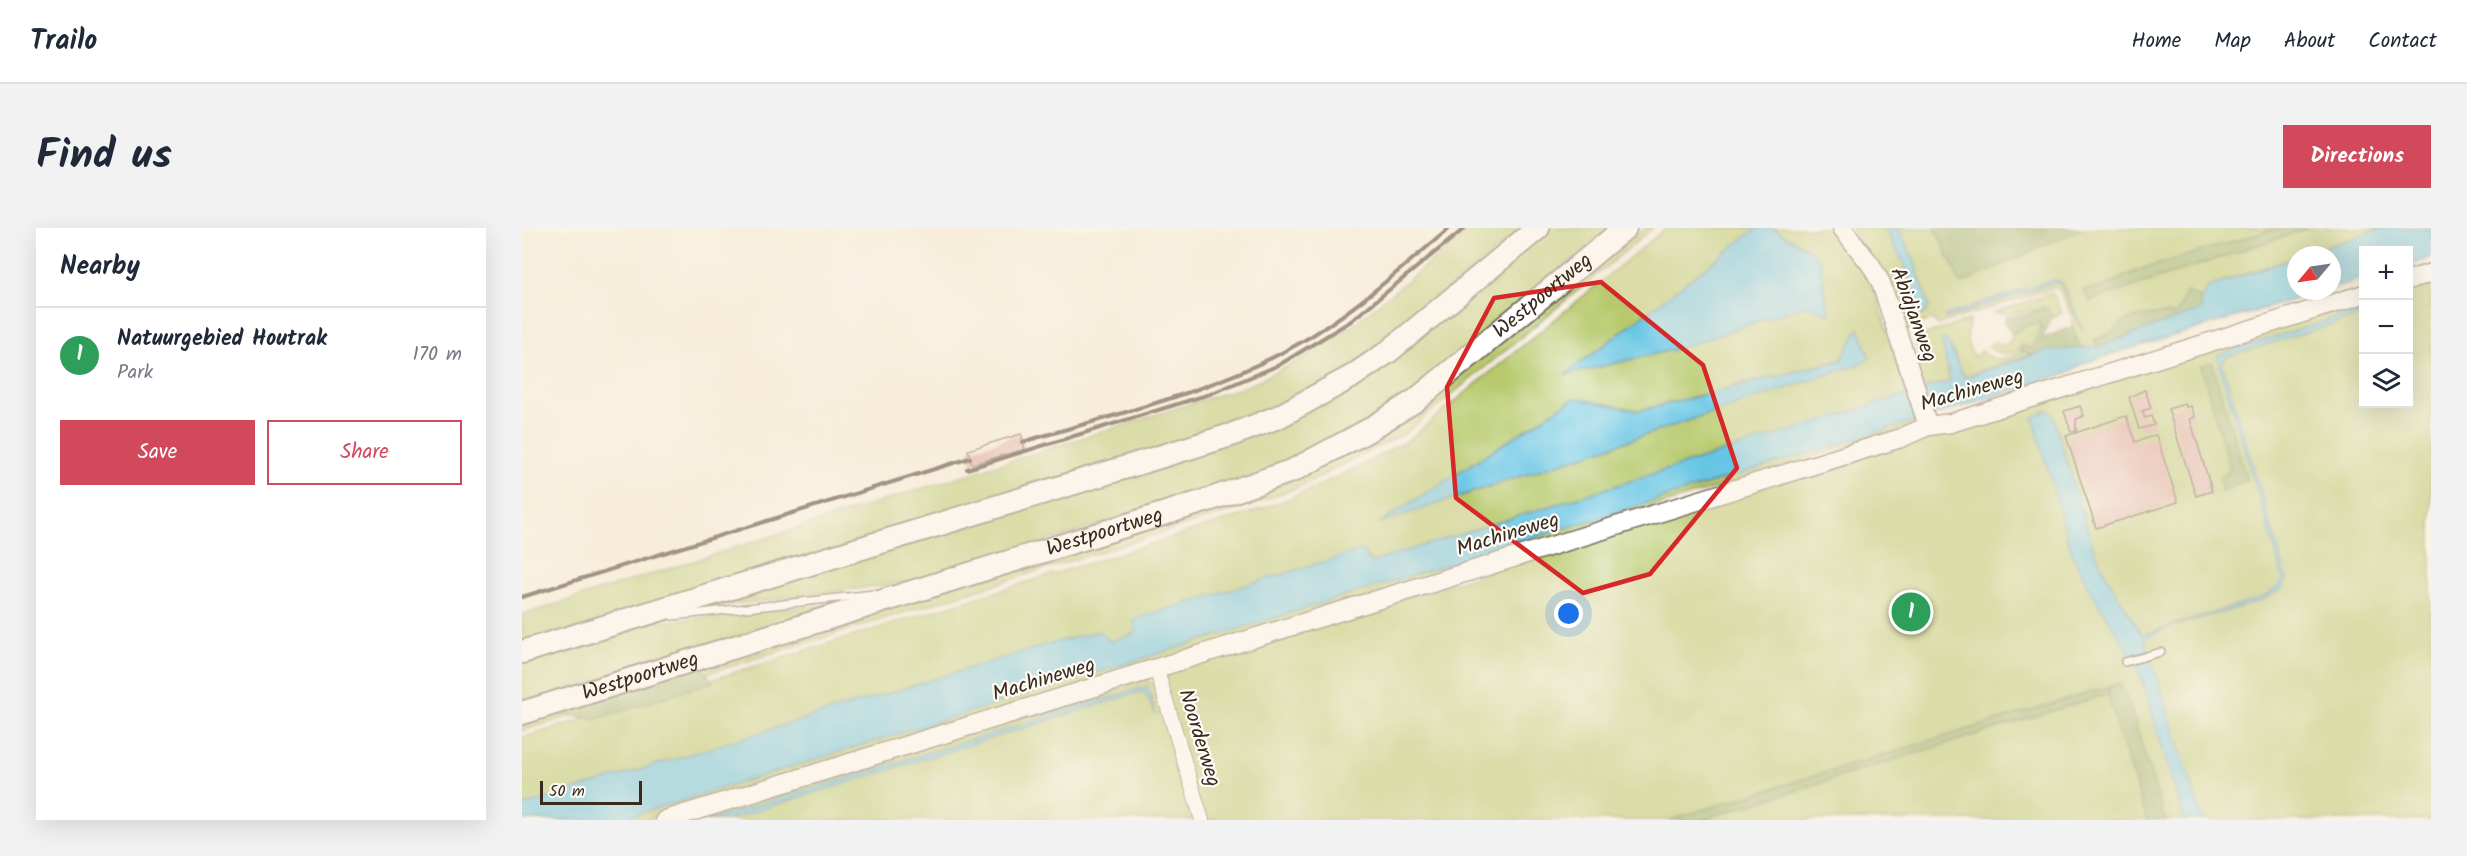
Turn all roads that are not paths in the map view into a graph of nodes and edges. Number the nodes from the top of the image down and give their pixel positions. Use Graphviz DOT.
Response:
graph roads {
  1 [pos="1538,228"];
  2 [pos="1625,228"];
  3 [pos="1842,228"];
  4 [pos="2431,273"];
  5 [pos="2413,279"];
  6 [pos="2359,296"];
  7 [pos="1926,421"];
  8 [pos="897,596"];
  9 [pos="642,616"];
  10 [pos="522,652"];
  11 [pos="2161,652"];
  12 [pos="2125,662"];
  13 [pos="1156,668"];
  14 [pos="522,713"];
  15 [pos="665,820"];
  16 [pos="1202,820"];
  1 -- 9 [label="main road"];
  2 -- 8 [label="main road, Westpoortweg"];
  3 -- 7 [label="street, Abidjanweg"];
  4 -- 5 [label="street"];
  6 -- 7 [label="street, Machineweg"];
  7 -- 13 [label="street, Machineweg"];
  8 -- 9 [label="lane"];
  8 -- 14 [label="main road, Westpoortweg"];
  9 -- 10 [label="main road"];
  11 -- 12 [label="lane"];
  13 -- 15 [label="street, Machineweg"];
  13 -- 16 [label="street, Noorderweg"];
}
